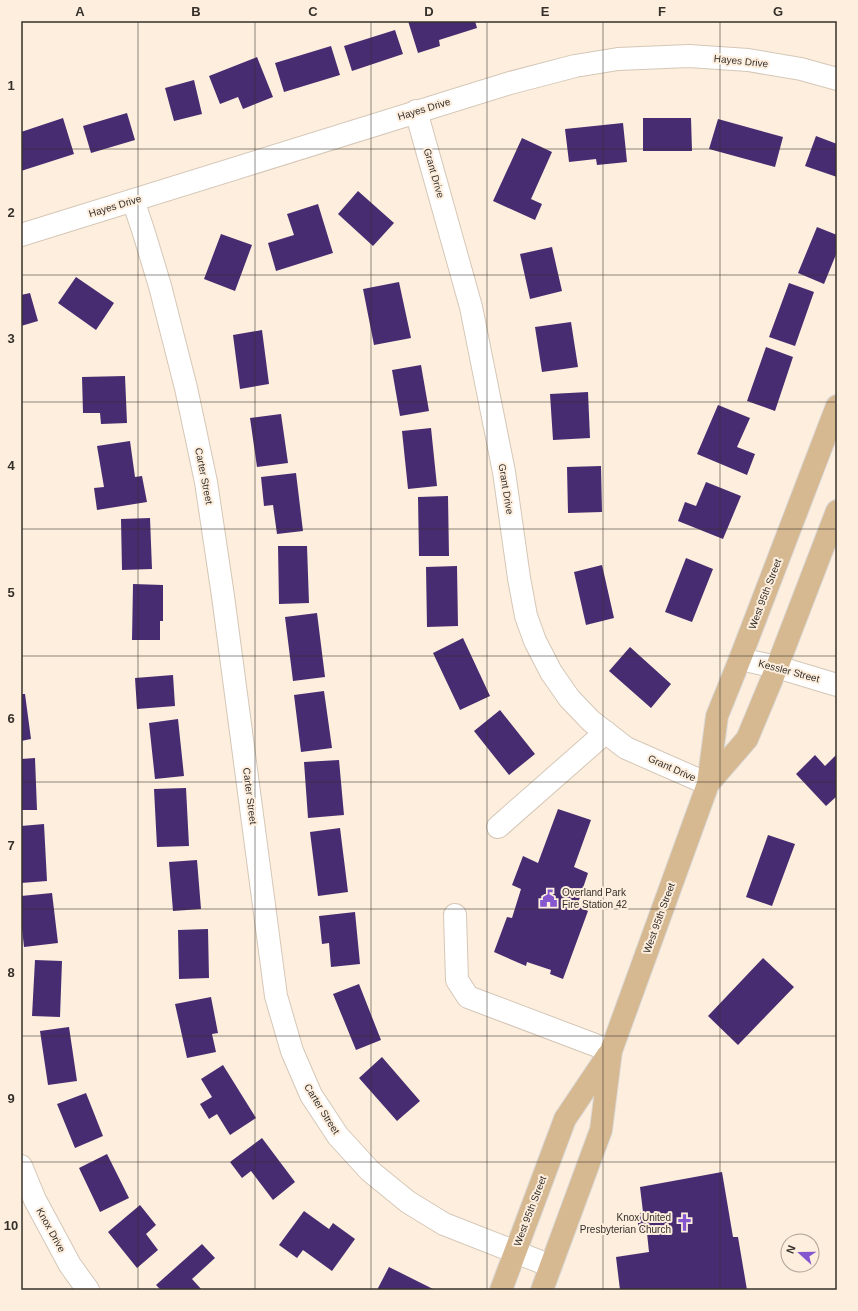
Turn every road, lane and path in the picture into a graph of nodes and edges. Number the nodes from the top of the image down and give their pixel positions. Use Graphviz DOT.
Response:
graph roads {
  1 [pos="837,79"];
  2 [pos="416,111"];
  3 [pos="133,200"];
  4 [pos="21,234"];
  5 [pos="837,406"];
  6 [pos="837,511"];
  7 [pos="740,659"];
  8 [pos="777,667"];
  9 [pos="837,684"];
  10 [pos="606,732"];
  11 [pos="708,784"];
  12 [pos="498,827"];
  13 [pos="455,915"];
  14 [pos="610,1051"];
  15 [pos="21,1166"];
  16 [pos="515,1252"];
  17 [pos="551,1266"];
  18 [pos="88,1290"];
  19 [pos="501,1290"];
  20 [pos="542,1290"];
  1 -- 2 [label="street, Hayes Drive"];
  2 -- 3 [label="street, Hayes Drive"];
  2 -- 10 [label="street, Grant Drive"];
  3 -- 4 [label="street, Hayes Drive"];
  3 -- 16 [label="street, Carter Street"];
  5 -- 7 [label="main road, West 95th Street"];
  6 -- 8 [label="main road, West 95th Street"];
  7 -- 8 [label="street, Kessler Street"];
  7 -- 11 [label="main road, West 95th Street"];
  8 -- 9 [label="street, Kessler Street"];
  8 -- 11 [label="main road, West 95th Street"];
  10 -- 11 [label="street, Grant Drive"];
  10 -- 12 [label="street"];
  11 -- 14 [label="main road, West 95th Street"];
  13 -- 14 [label="street"];
  14 -- 16 [label="main road, West 95th Street"];
  14 -- 17 [label="main road, West 95th Street"];
  15 -- 18 [label="street, Knox Drive"];
  16 -- 17 [label="street, Carter Street"];
  16 -- 19 [label="main road, West 95th Street"];
  17 -- 20 [label="main road, West 95th Street"];
}
